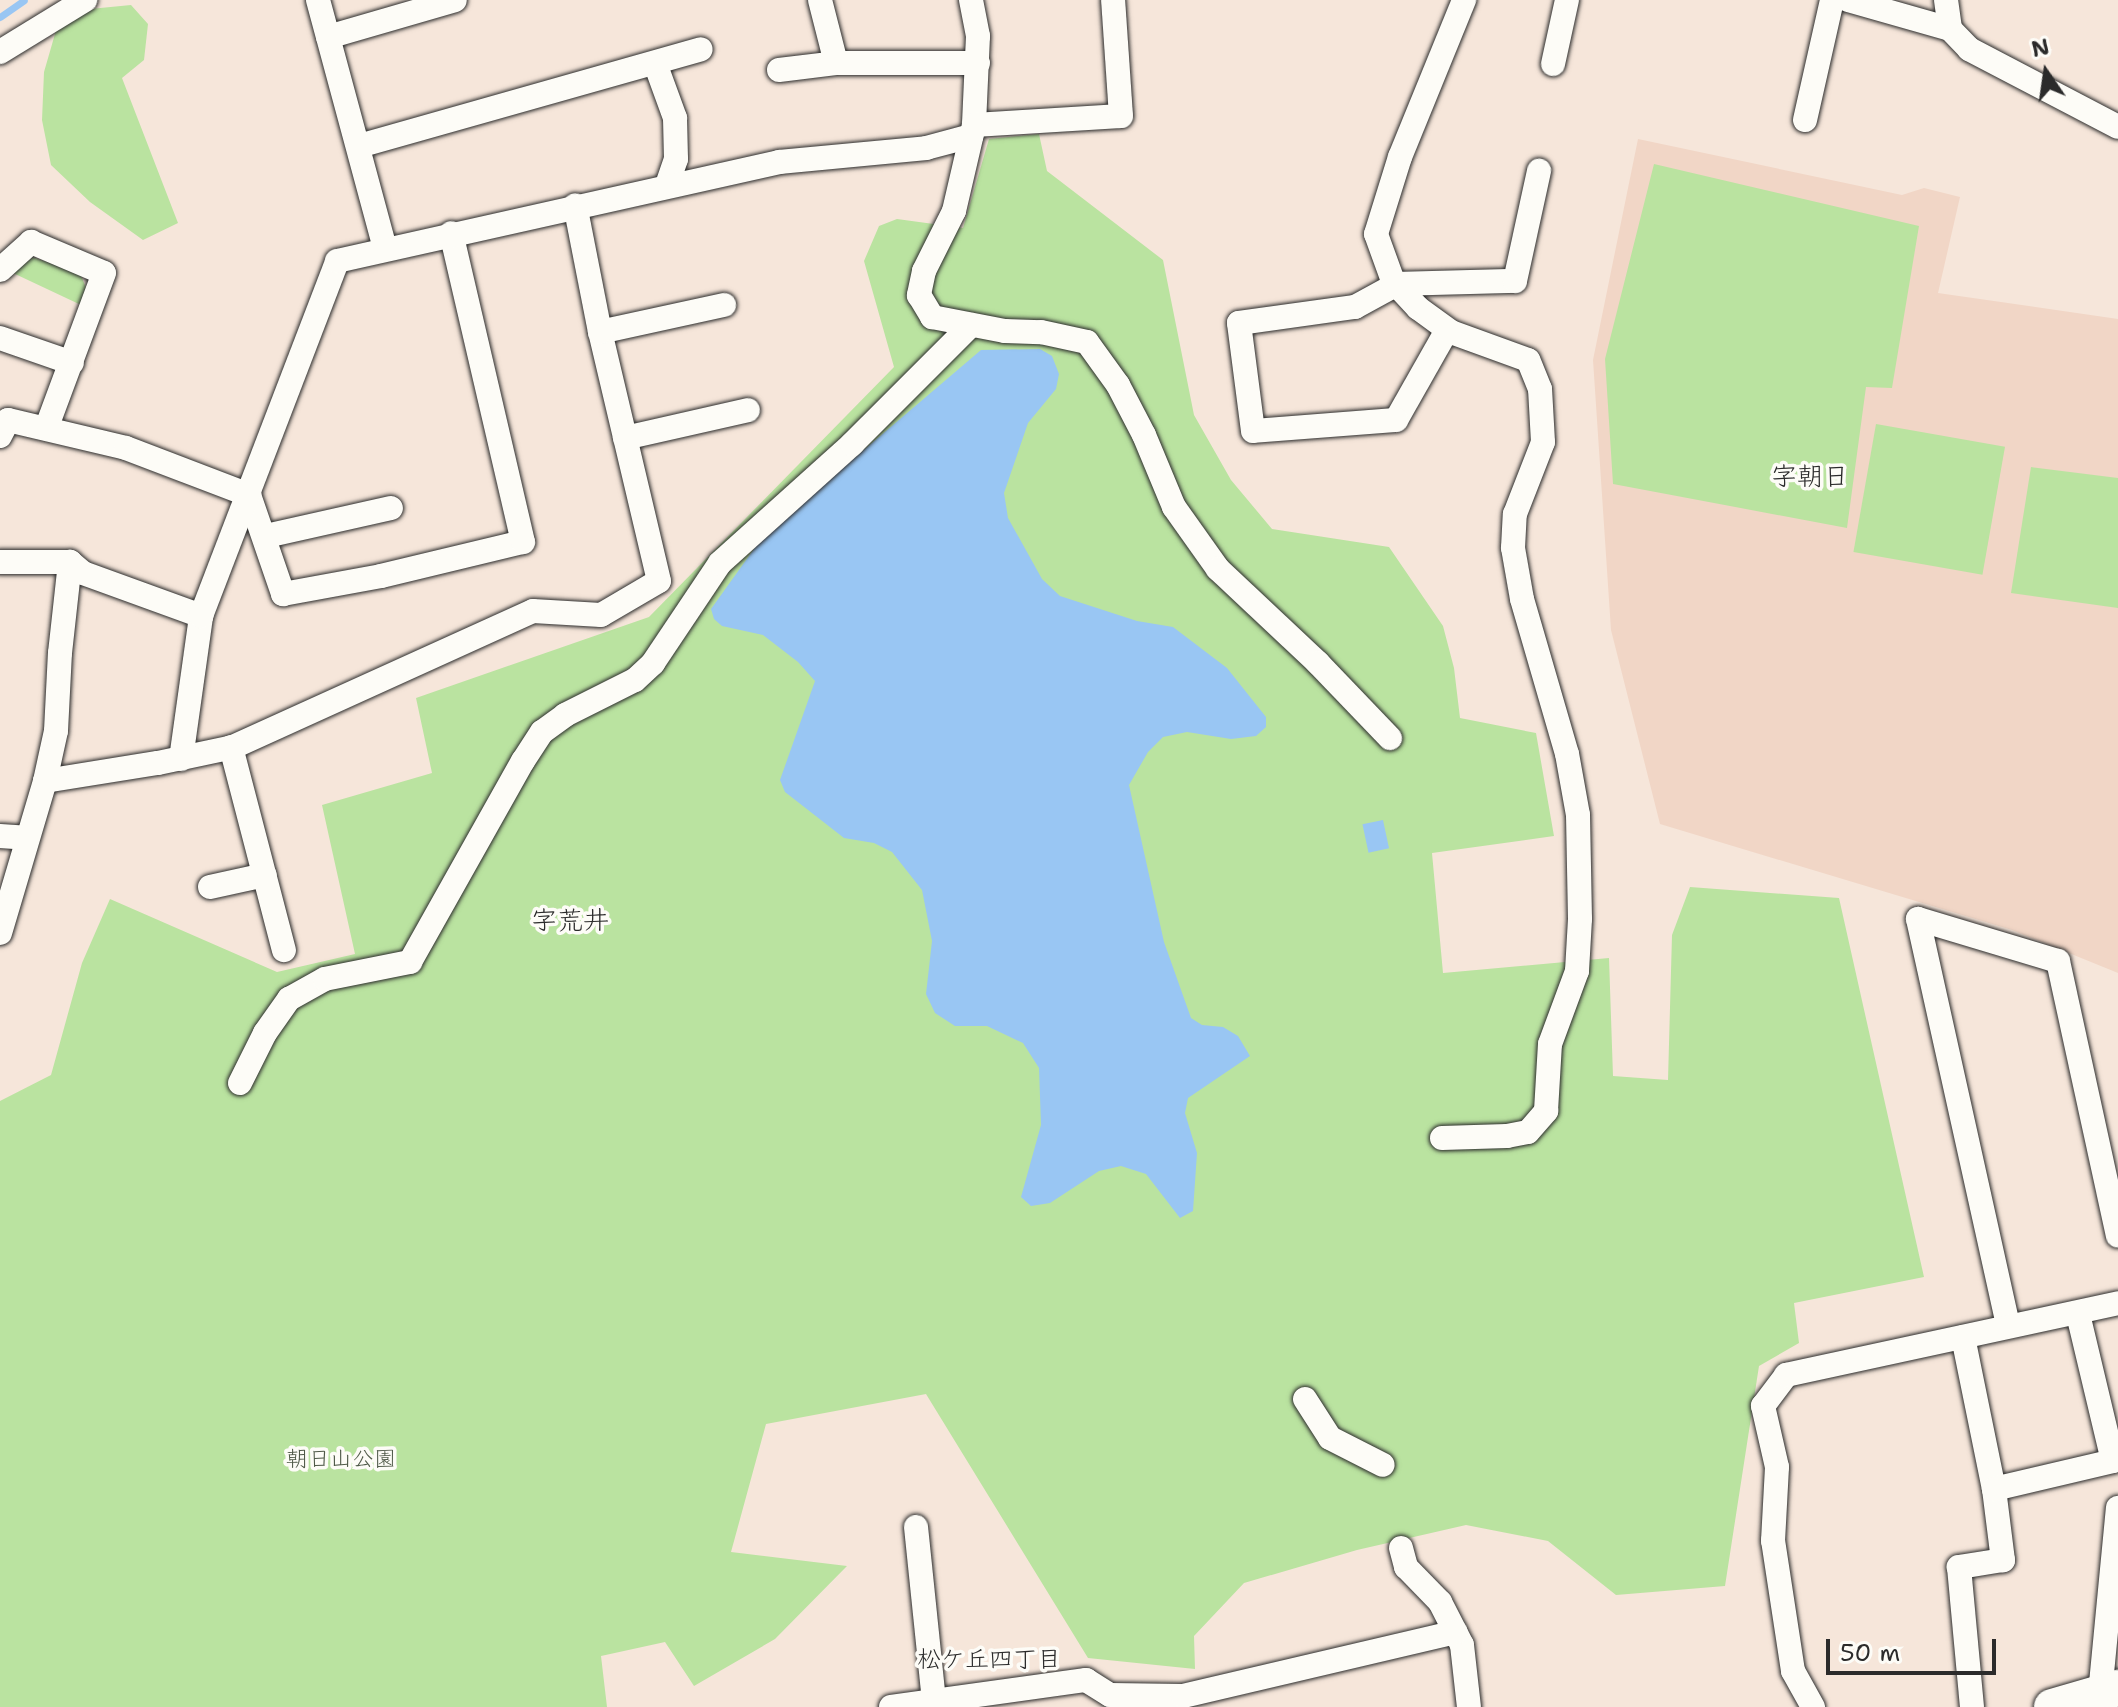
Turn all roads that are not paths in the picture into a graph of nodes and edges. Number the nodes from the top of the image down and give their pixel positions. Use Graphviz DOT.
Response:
graph roads {
  1 [pos="85,0"];
  2 [pos="318,0"];
  3 [pos="455,0"];
  4 [pos="820,0"];
  5 [pos="971,0"];
  6 [pos="1113,0"];
  7 [pos="1464,0"];
  8 [pos="1567,0"];
  9 [pos="1832,0"];
  10 [pos="1848,0"];
  11 [pos="1946,0"];
  12 [pos="1950,29"];
  13 [pos="328,37"];
  14 [pos="701,49"];
  15 [pos="0,52"];
  16 [pos="655,63"];
  17 [pos="836,63"];
  18 [pos="978,63"];
  19 [pos="1553,64"];
  20 [pos="779,70"];
  21 [pos="1805,120"];
  22 [pos="2118,127"];
  23 [pos="973,131"];
  24 [pos="359,146"];
  25 [pos="1539,171"];
  26 [pos="667,185"];
  27 [pos="575,205"];
  28 [pos="451,233"];
  29 [pos="385,248"];
  30 [pos="0,270"];
  31 [pos="1397,284"];
  32 [pos="724,305"];
  33 [pos="971,325"];
  34 [pos="1447,330"];
  35 [pos="600,332"];
  36 [pos="0,338"];
  37 [pos="72,363"];
  38 [pos="748,410"];
  39 [pos="46,429"];
  40 [pos="0,436"];
  41 [pos="625,438"];
  42 [pos="249,495"];
  43 [pos="391,508"];
  44 [pos="266,536"];
  45 [pos="0,562"];
  46 [pos="70,562"];
  47 [pos="201,616"];
  48 [pos="1390,738"];
  49 [pos="231,747"];
  50 [pos="181,759"];
  51 [pos="45,781"];
  52 [pos="0,836"];
  53 [pos="26,838"];
  54 [pos="265,875"];
  55 [pos="210,887"];
  56 [pos="0,933"];
  57 [pos="284,950"];
  58 [pos="240,1083"];
  59 [pos="1442,1138"];
  60 [pos="2118,1236"];
  61 [pos="2118,1303"];
  62 [pos="2078,1314"];
  63 [pos="2008,1325"];
  64 [pos="1963,1337"];
  65 [pos="1305,1399"];
  66 [pos="1383,1465"];
  67 [pos="1994,1489"];
  68 [pos="2118,1508"];
  69 [pos="916,1527"];
  70 [pos="1401,1548"];
  71 [pos="1456,1632"];
  72 [pos="2109,1691"];
  73 [pos="934,1700"];
  74 [pos="1110,1701"];
  75 [pos="891,1707"];
  76 [pos="1469,1707"];
  77 [pos="1813,1707"];
  78 [pos="1972,1707"];
  79 [pos="2052,1707"];
  1 -- 15 [label="street"];
  2 -- 13 [label="street"];
  3 -- 13 [label="street"];
  4 -- 17 [label="street"];
  5 -- 18 [label="street"];
  6 -- 23 [label="street"];
  7 -- 31 [label="street"];
  8 -- 19 [label="street"];
  9 -- 21 [label="street"];
  10 -- 12 [label="street"];
  11 -- 12 [label="street"];
  12 -- 22 [label="street"];
  13 -- 24 [label="street"];
  14 -- 16 [label="street"];
  16 -- 24 [label="street"];
  16 -- 26 [label="street"];
  17 -- 18 [label="street"];
  17 -- 20 [label="street"];
  18 -- 23 [label="street"];
  23 -- 26 [label="street"];
  23 -- 33 [label="street"];
  24 -- 29 [label="street"];
  25 -- 31 [label="street"];
  26 -- 27 [label="street"];
  27 -- 28 [label="street"];
  27 -- 35 [label="street"];
  28 -- 29 [label="street"];
  28 -- 44 [label="street"];
  29 -- 42 [label="street"];
  30 -- 37 [label="street"];
  31 -- 34 [label="street"];
  31 -- 34 [label="street"];
  32 -- 35 [label="street"];
  33 -- 48 [label="street"];
  33 -- 58 [label="street"];
  34 -- 59 [label="street"];
  35 -- 41 [label="street"];
  36 -- 37 [label="street"];
  37 -- 39 [label="street"];
  38 -- 41 [label="street"];
  39 -- 40 [label="street"];
  39 -- 42 [label="street"];
  41 -- 49 [label="street"];
  42 -- 44 [label="street"];
  42 -- 47 [label="street"];
  43 -- 44 [label="street"];
  45 -- 46 [label="street"];
  46 -- 47 [label="street"];
  46 -- 51 [label="street"];
  47 -- 50 [label="street"];
  49 -- 50 [label="street"];
  49 -- 54 [label="street"];
  50 -- 51 [label="street"];
  51 -- 53 [label="street"];
  52 -- 53 [label="street"];
  53 -- 56 [label="street"];
  54 -- 55 [label="street"];
  54 -- 57 [label="street"];
  60 -- 63 [label="street"];
  61 -- 62 [label="street"];
  62 -- 63 [label="street"];
  62 -- 67 [label="street"];
  63 -- 64 [label="street"];
  64 -- 67 [label="street"];
  64 -- 77 [label="street"];
  65 -- 66 [label="street"];
  67 -- 78 [label="street"];
  68 -- 72 [label="street"];
  69 -- 73 [label="street"];
  70 -- 71 [label="street"];
  71 -- 74 [label="street"];
  71 -- 76 [label="street"];
  72 -- 79 [label="street"];
  73 -- 74 [label="street"];
  73 -- 75 [label="street"];
}
